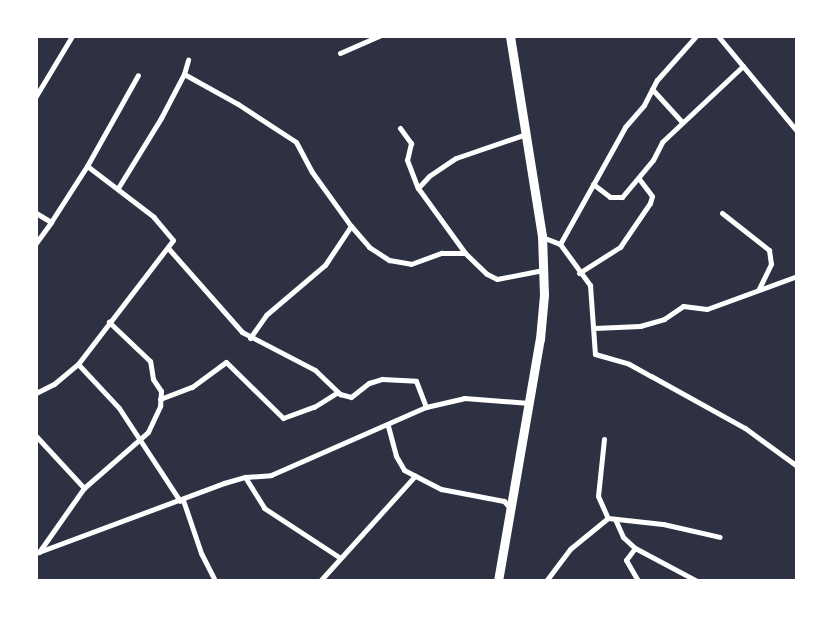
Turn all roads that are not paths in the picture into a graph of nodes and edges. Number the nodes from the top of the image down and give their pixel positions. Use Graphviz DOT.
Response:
graph roads {
  1 [pos="72,36"];
  2 [pos="379,36"];
  3 [pos="510,36"];
  4 [pos="696,36"];
  5 [pos="718,36"];
  6 [pos="340,53"];
  7 [pos="188,60"];
  8 [pos="743,66"];
  9 [pos="184,74"];
  10 [pos="138,75"];
  11 [pos="652,89"];
  12 [pos="36,96"];
  13 [pos="682,122"];
  14 [pos="400,128"];
  15 [pos="797,131"];
  16 [pos="526,134"];
  17 [pos="87,166"];
  18 [pos="639,179"];
  19 [pos="593,184"];
  20 [pos="118,188"];
  21 [pos="418,188"];
  22 [pos="36,213"];
  23 [pos="722,213"];
  24 [pos="51,222"];
  25 [pos="351,226"];
  26 [pos="542,236"];
  27 [pos="36,244"];
  28 [pos="560,244"];
  29 [pos="168,248"];
  30 [pos="465,253"];
  31 [pos="543,270"];
  32 [pos="579,274"];
  33 [pos="797,276"];
  34 [pos="759,289"];
  35 [pos="108,322"];
  36 [pos="594,328"];
  37 [pos="250,338"];
  38 [pos="78,364"];
  39 [pos="338,392"];
  40 [pos="36,393"];
  41 [pos="160,399"];
  42 [pos="528,403"];
  43 [pos="426,407"];
  44 [pos="388,426"];
  45 [pos="36,436"];
  46 [pos="139,439"];
  47 [pos="604,439"];
  48 [pos="797,466"];
  49 [pos="415,476"];
  50 [pos="245,477"];
  51 [pos="84,488"];
  52 [pos="181,500"];
  53 [pos="510,509"];
  54 [pos="608,518"];
  55 [pos="615,519"];
  56 [pos="720,537"];
  57 [pos="635,548"];
  58 [pos="38,553"];
  59 [pos="340,558"];
  60 [pos="216,581"];
  61 [pos="320,581"];
  62 [pos="498,581"];
  63 [pos="546,581"];
  64 [pos="638,581"];
  65 [pos="697,581"];
  1 -- 12 [label="street"];
  2 -- 6 [label="street"];
  3 -- 16 [label="main road"];
  4 -- 11 [label="street"];
  5 -- 8 [label="street"];
  7 -- 9 [label="street"];
  8 -- 13 [label="street"];
  8 -- 15 [label="street"];
  9 -- 20 [label="street"];
  9 -- 25 [label="street"];
  10 -- 17 [label="street"];
  11 -- 13 [label="street"];
  11 -- 19 [label="street"];
  13 -- 18 [label="street"];
  14 -- 21 [label="street"];
  16 -- 21 [label="street"];
  16 -- 26 [label="main road"];
  17 -- 20 [label="street"];
  17 -- 24 [label="street"];
  18 -- 19 [label="street"];
  18 -- 32 [label="street"];
  19 -- 28 [label="street"];
  20 -- 29 [label="street"];
  21 -- 30 [label="street"];
  22 -- 24 [label="street"];
  23 -- 34 [label="street"];
  24 -- 27 [label="street"];
  25 -- 30 [label="street"];
  25 -- 37 [label="street"];
  26 -- 28 [label="street"];
  26 -- 31 [label="main road"];
  28 -- 32 [label="street"];
  29 -- 35 [label="street"];
  29 -- 37 [label="street"];
  30 -- 31 [label="street"];
  31 -- 42 [label="main road"];
  32 -- 36 [label="street"];
  33 -- 34 [label="street"];
  34 -- 36 [label="street"];
  35 -- 38 [label="street"];
  35 -- 41 [label="street"];
  36 -- 48 [label="street"];
  37 -- 39 [label="street"];
  38 -- 40 [label="street"];
  38 -- 46 [label="street"];
  39 -- 41 [label="street"];
  39 -- 43 [label="street"];
  41 -- 46 [label="street"];
  42 -- 43 [label="street"];
  42 -- 53 [label="main road"];
  43 -- 44 [label="street"];
  44 -- 49 [label="street"];
  44 -- 50 [label="street"];
  45 -- 51 [label="street"];
  46 -- 51 [label="street"];
  46 -- 52 [label="street"];
  47 -- 54 [label="street"];
  49 -- 53 [label="street"];
  49 -- 59 [label="street"];
  50 -- 52 [label="street"];
  50 -- 59 [label="street"];
  51 -- 58 [label="street"];
  52 -- 58 [label="street"];
  52 -- 60 [label="street"];
  53 -- 62 [label="main road"];
  54 -- 55 [label="street"];
  54 -- 63 [label="street"];
  55 -- 56 [label="street"];
  55 -- 57 [label="street"];
  57 -- 64 [label="street"];
  57 -- 65 [label="street"];
  59 -- 61 [label="street"];
}
